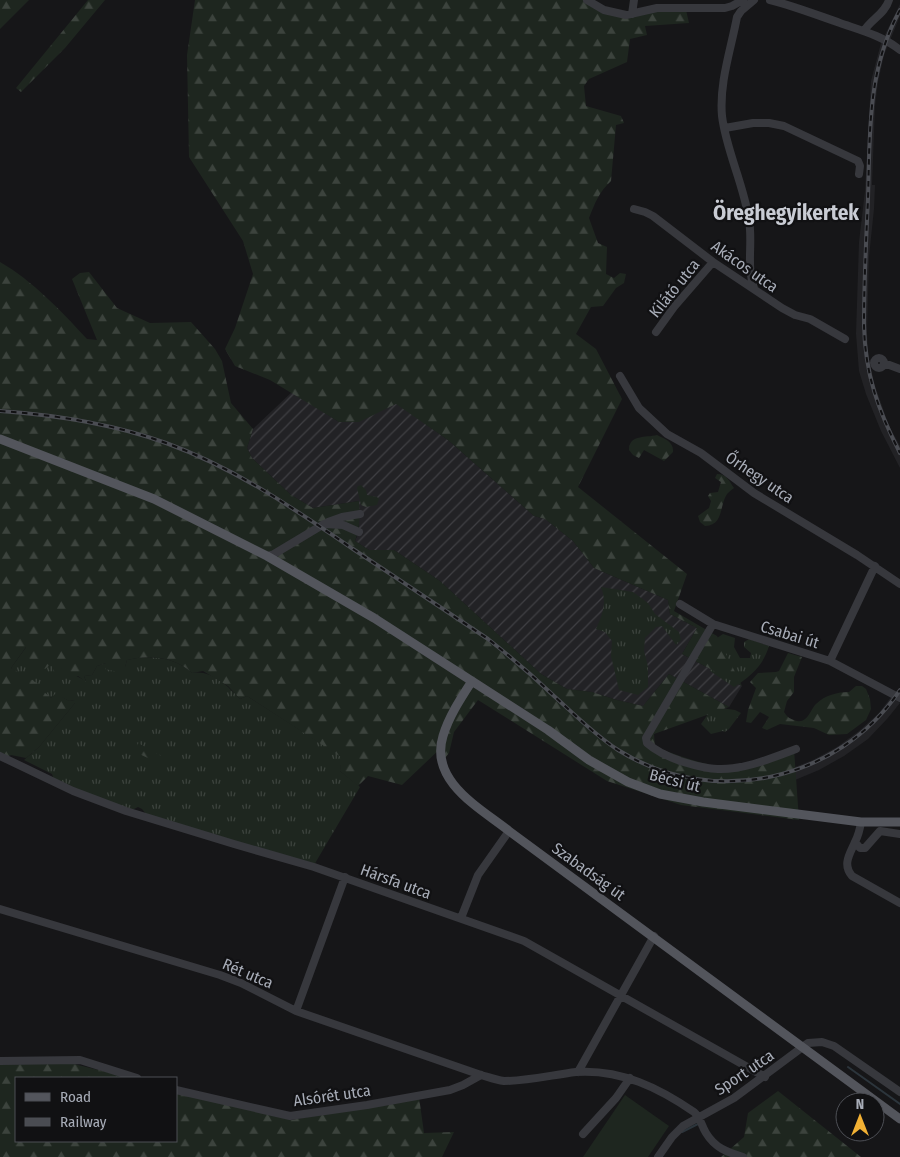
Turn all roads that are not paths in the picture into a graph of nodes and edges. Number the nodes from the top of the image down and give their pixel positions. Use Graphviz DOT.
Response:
graph roads {
  1 [pos="587,0"];
  2 [pos="634,0"];
  3 [pos="743,0"];
  4 [pos="754,0"];
  5 [pos="770,0"];
  6 [pos="890,0"];
  7 [pos="632,14"];
  8 [pos="864,32"];
  9 [pos="900,49"];
  10 [pos="725,128"];
  11 [pos="859,174"];
  12 [pos="634,209"];
  13 [pos="714,262"];
  14 [pos="754,288"];
  15 [pos="656,332"];
  16 [pos="846,338"];
  17 [pos="884,363"];
  18 [pos="900,369"];
  19 [pos="620,376"];
  20 [pos="0,439"];
  21 [pos="360,514"];
  22 [pos="324,524"];
  23 [pos="359,532"];
  24 [pos="283,550"];
  25 [pos="267,556"];
  26 [pos="282,565"];
  27 [pos="874,566"];
  28 [pos="900,584"];
  29 [pos="680,604"];
  30 [pos="713,624"];
  31 [pos="830,661"];
  32 [pos="472,681"];
  33 [pos="900,698"];
  34 [pos="796,749"];
  35 [pos="0,756"];
  36 [pos="861,822"];
  37 [pos="900,822"];
  38 [pos="509,831"];
  39 [pos="900,834"];
  40 [pos="855,842"];
  41 [pos="345,877"];
  42 [pos="900,903"];
  43 [pos="0,909"];
  44 [pos="462,918"];
  45 [pos="654,936"];
  46 [pos="620,995"];
  47 [pos="296,1011"];
  48 [pos="802,1047"];
  49 [pos="0,1061"];
  50 [pos="578,1072"];
  51 [pos="481,1075"];
  52 [pos="764,1076"];
  53 [pos="135,1077"];
  54 [pos="630,1078"];
  55 [pos="178,1090"];
  56 [pos="900,1092"];
  57 [pos="700,1116"];
  58 [pos="900,1119"];
  59 [pos="583,1134"];
  60 [pos="658,1157"];
  61 [pos="743,1157"];
  1 -- 7 [label="street"];
  2 -- 7 [label="street"];
  3 -- 7 [label="street"];
  4 -- 10 [label="street"];
  5 -- 8 [label="street"];
  6 -- 8 [label="street"];
  8 -- 9 [label="street"];
  10 -- 11 [label="street"];
  10 -- 14 [label="street"];
  12 -- 13 [label="street, Akácos utca"];
  13 -- 14 [label="street, Akácos utca"];
  13 -- 15 [label="street, Kilátó utca"];
  14 -- 16 [label="street, Akácos utca"];
  17 -- 18 [label="street"];
  19 -- 27 [label="street, Őrhegy utca"];
  20 -- 25 [label="main road, Bécsi út"];
  21 -- 22 [label="street"];
  22 -- 23 [label="street"];
  22 -- 24 [label="street"];
  24 -- 25 [label="street"];
  24 -- 26 [label="street"];
  25 -- 26 [label="main road, Bécsi út"];
  26 -- 32 [label="main road, Bécsi út"];
  27 -- 28 [label="street, Őrhegy utca"];
  27 -- 31 [label="street"];
  29 -- 30 [label="street, Csabai út"];
  30 -- 31 [label="street, Csabai út"];
  30 -- 34 [label="street"];
  31 -- 33 [label="street, Csabai út"];
  32 -- 36 [label="main road, Bécsi út"];
  32 -- 38 [label="main road, Szabadság út"];
  35 -- 41 [label="street, Hársfa utca"];
  36 -- 37 [label="main road, Bécsi út"];
  36 -- 40 [label="street"];
  38 -- 44 [label="street"];
  38 -- 45 [label="main road, Szabadság út"];
  39 -- 40 [label="street"];
  40 -- 42 [label="street"];
  41 -- 44 [label="street, Hársfa utca"];
  41 -- 47 [label="street"];
  43 -- 47 [label="street, Rét utca"];
  44 -- 46 [label="street, Hársfa utca"];
  45 -- 46 [label="street"];
  45 -- 48 [label="main road, Szabadság út"];
  46 -- 50 [label="street"];
  46 -- 52 [label="street, Hársfa utca"];
  47 -- 51 [label="street, Rét utca"];
  48 -- 52 [label="street, Sport utca"];
  48 -- 56 [label="street"];
  48 -- 58 [label="main road, Szabadság út"];
  49 -- 53 [label="street"];
  50 -- 51 [label="street, Rét utca"];
  50 -- 54 [label="street, Rét utca"];
  51 -- 55 [label="street, Alsórét utca"];
  52 -- 57 [label="street, Sport utca"];
  54 -- 57 [label="street, Rét utca"];
  54 -- 59 [label="street"];
  57 -- 60 [label="street, Sport utca"];
  57 -- 61 [label="street"];
}
